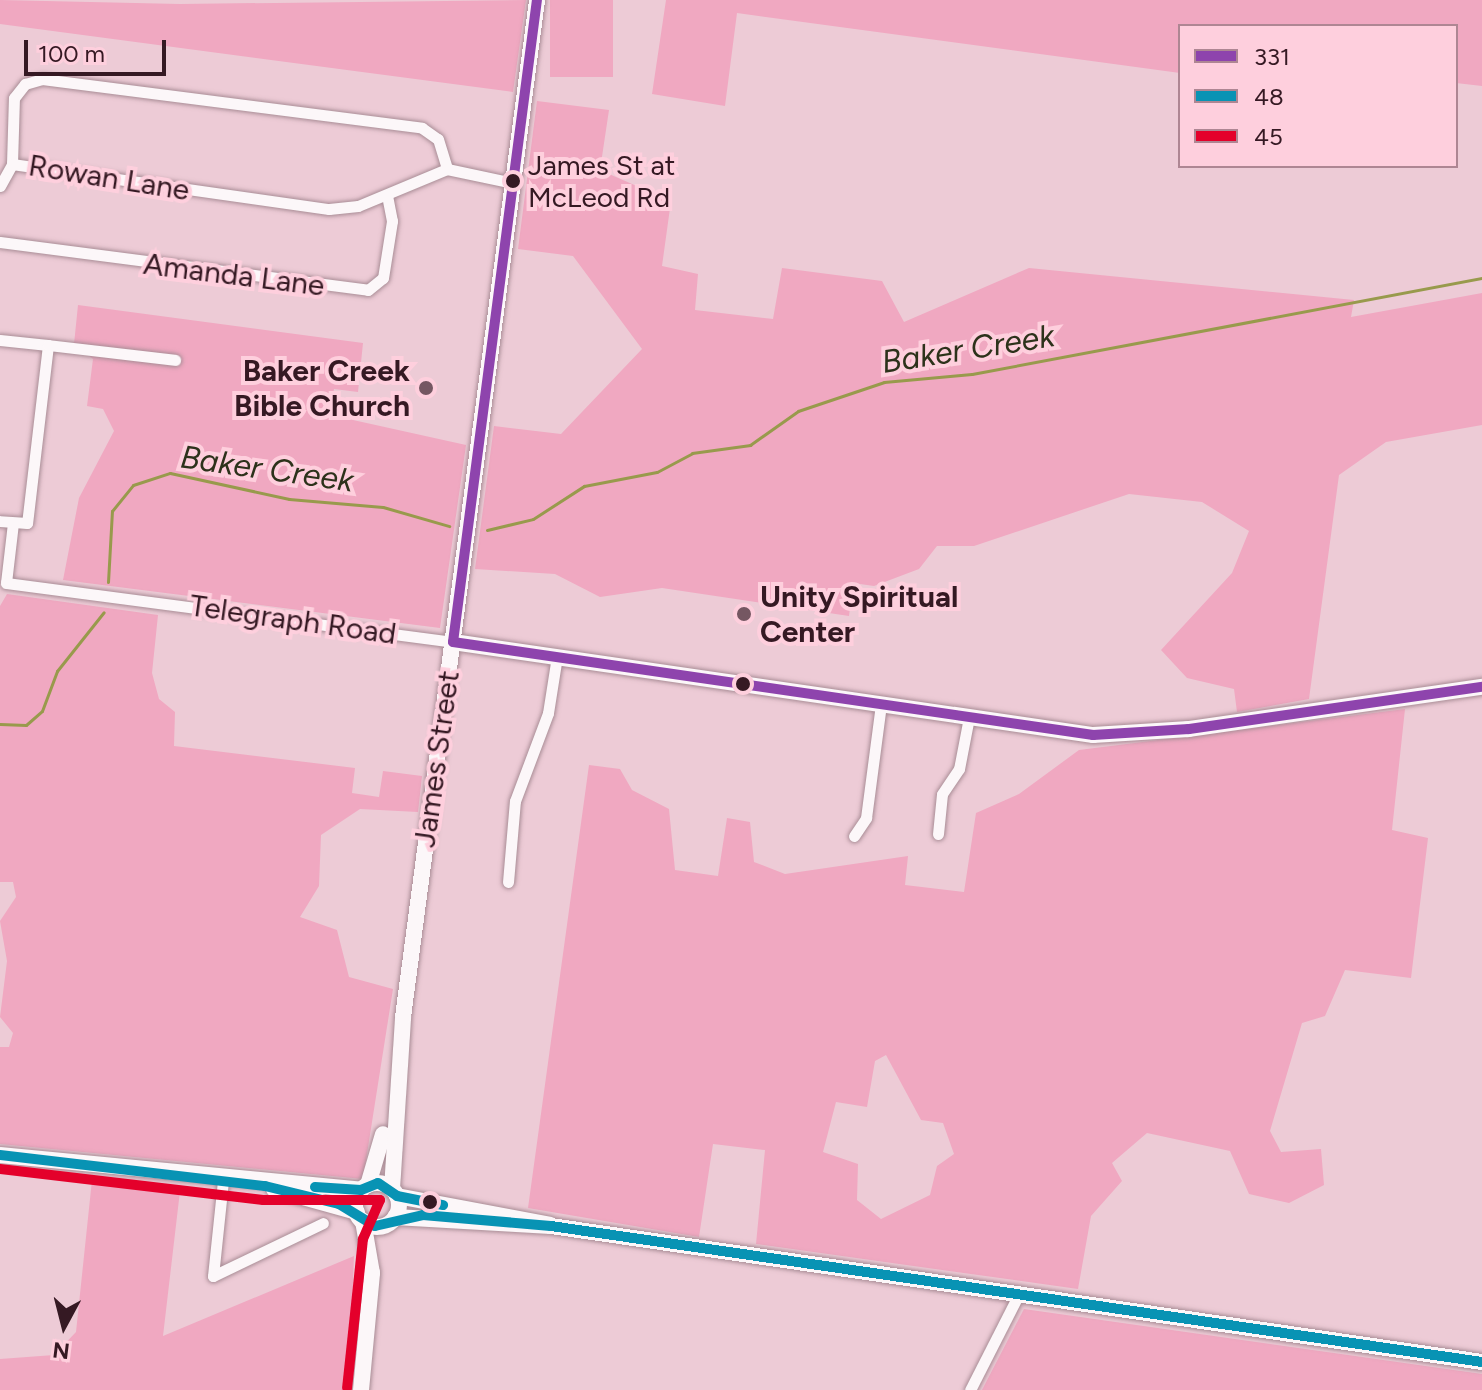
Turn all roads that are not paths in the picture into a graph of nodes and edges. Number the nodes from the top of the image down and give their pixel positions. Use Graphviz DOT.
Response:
graph roads {
  1 [pos="537,0"];
  2 [pos="12,164"];
  3 [pos="447,169"];
  4 [pos="513,183"];
  5 [pos="0,186"];
  6 [pos="387,195"];
  7 [pos="0,242"];
  8 [pos="0,340"];
  9 [pos="48,345"];
  10 [pos="175,360"];
  11 [pos="6,522"];
  12 [pos="453,642"];
  13 [pos="557,656"];
  14 [pos="1482,687"];
  15 [pos="881,704"];
  16 [pos="969,717"];
  17 [pos="938,834"];
  18 [pos="854,836"];
  19 [pos="508,882"];
  20 [pos="395,1090"];
  21 [pos="0,1155"];
  22 [pos="223,1181"];
  23 [pos="265,1186"];
  24 [pos="365,1188"];
  25 [pos="395,1193"];
  26 [pos="360,1216"];
  27 [pos="389,1221"];
  28 [pos="323,1223"];
  29 [pos="551,1226"];
  30 [pos="372,1273"];
  31 [pos="1019,1294"];
  32 [pos="1482,1362"];
  33 [pos="361,1390"];
  34 [pos="970,1390"];
  1 -- 4 [label="main road, James Street"];
  2 -- 3 [label="street, Rowan Lane"];
  2 -- 5 [label="street"];
  2 -- 6 [label="street, Rowan Lane"];
  3 -- 4 [label="street"];
  3 -- 6 [label="street, Rowan Lane"];
  4 -- 12 [label="main road, James Street"];
  6 -- 7 [label="street, Amanda Lane"];
  8 -- 9 [label="street"];
  9 -- 10 [label="street"];
  9 -- 11 [label="street"];
  11 -- 12 [label="street, Telegraph Road"];
  12 -- 13 [label="main road, Telegraph Road"];
  12 -- 20 [label="main road, James Street"];
  13 -- 15 [label="main road, Telegraph Road"];
  13 -- 19 [label="street"];
  14 -- 16 [label="main road, Telegraph Road"];
  15 -- 16 [label="main road, Telegraph Road"];
  15 -- 18 [label="street"];
  16 -- 17 [label="street"];
  20 -- 24 [label="main road, James Street"];
  20 -- 25 [label="main road, James Street"];
  21 -- 22 [label="main road"];
  22 -- 23 [label="main road"];
  22 -- 28 [label="street"];
  23 -- 24 [label="main road"];
  23 -- 26 [label="main road"];
  24 -- 25 [label="main road"];
  24 -- 26 [label="main road, James Street"];
  25 -- 27 [label="main road, James Street"];
  25 -- 29 [label="main road"];
  26 -- 27 [label="main road"];
  26 -- 30 [label="main road"];
  27 -- 29 [label="main road"];
  27 -- 30 [label="main road, James Street"];
  29 -- 31 [label="main road"];
  30 -- 33 [label="main road"];
  31 -- 32 [label="main road"];
  31 -- 34 [label="street"];
}
